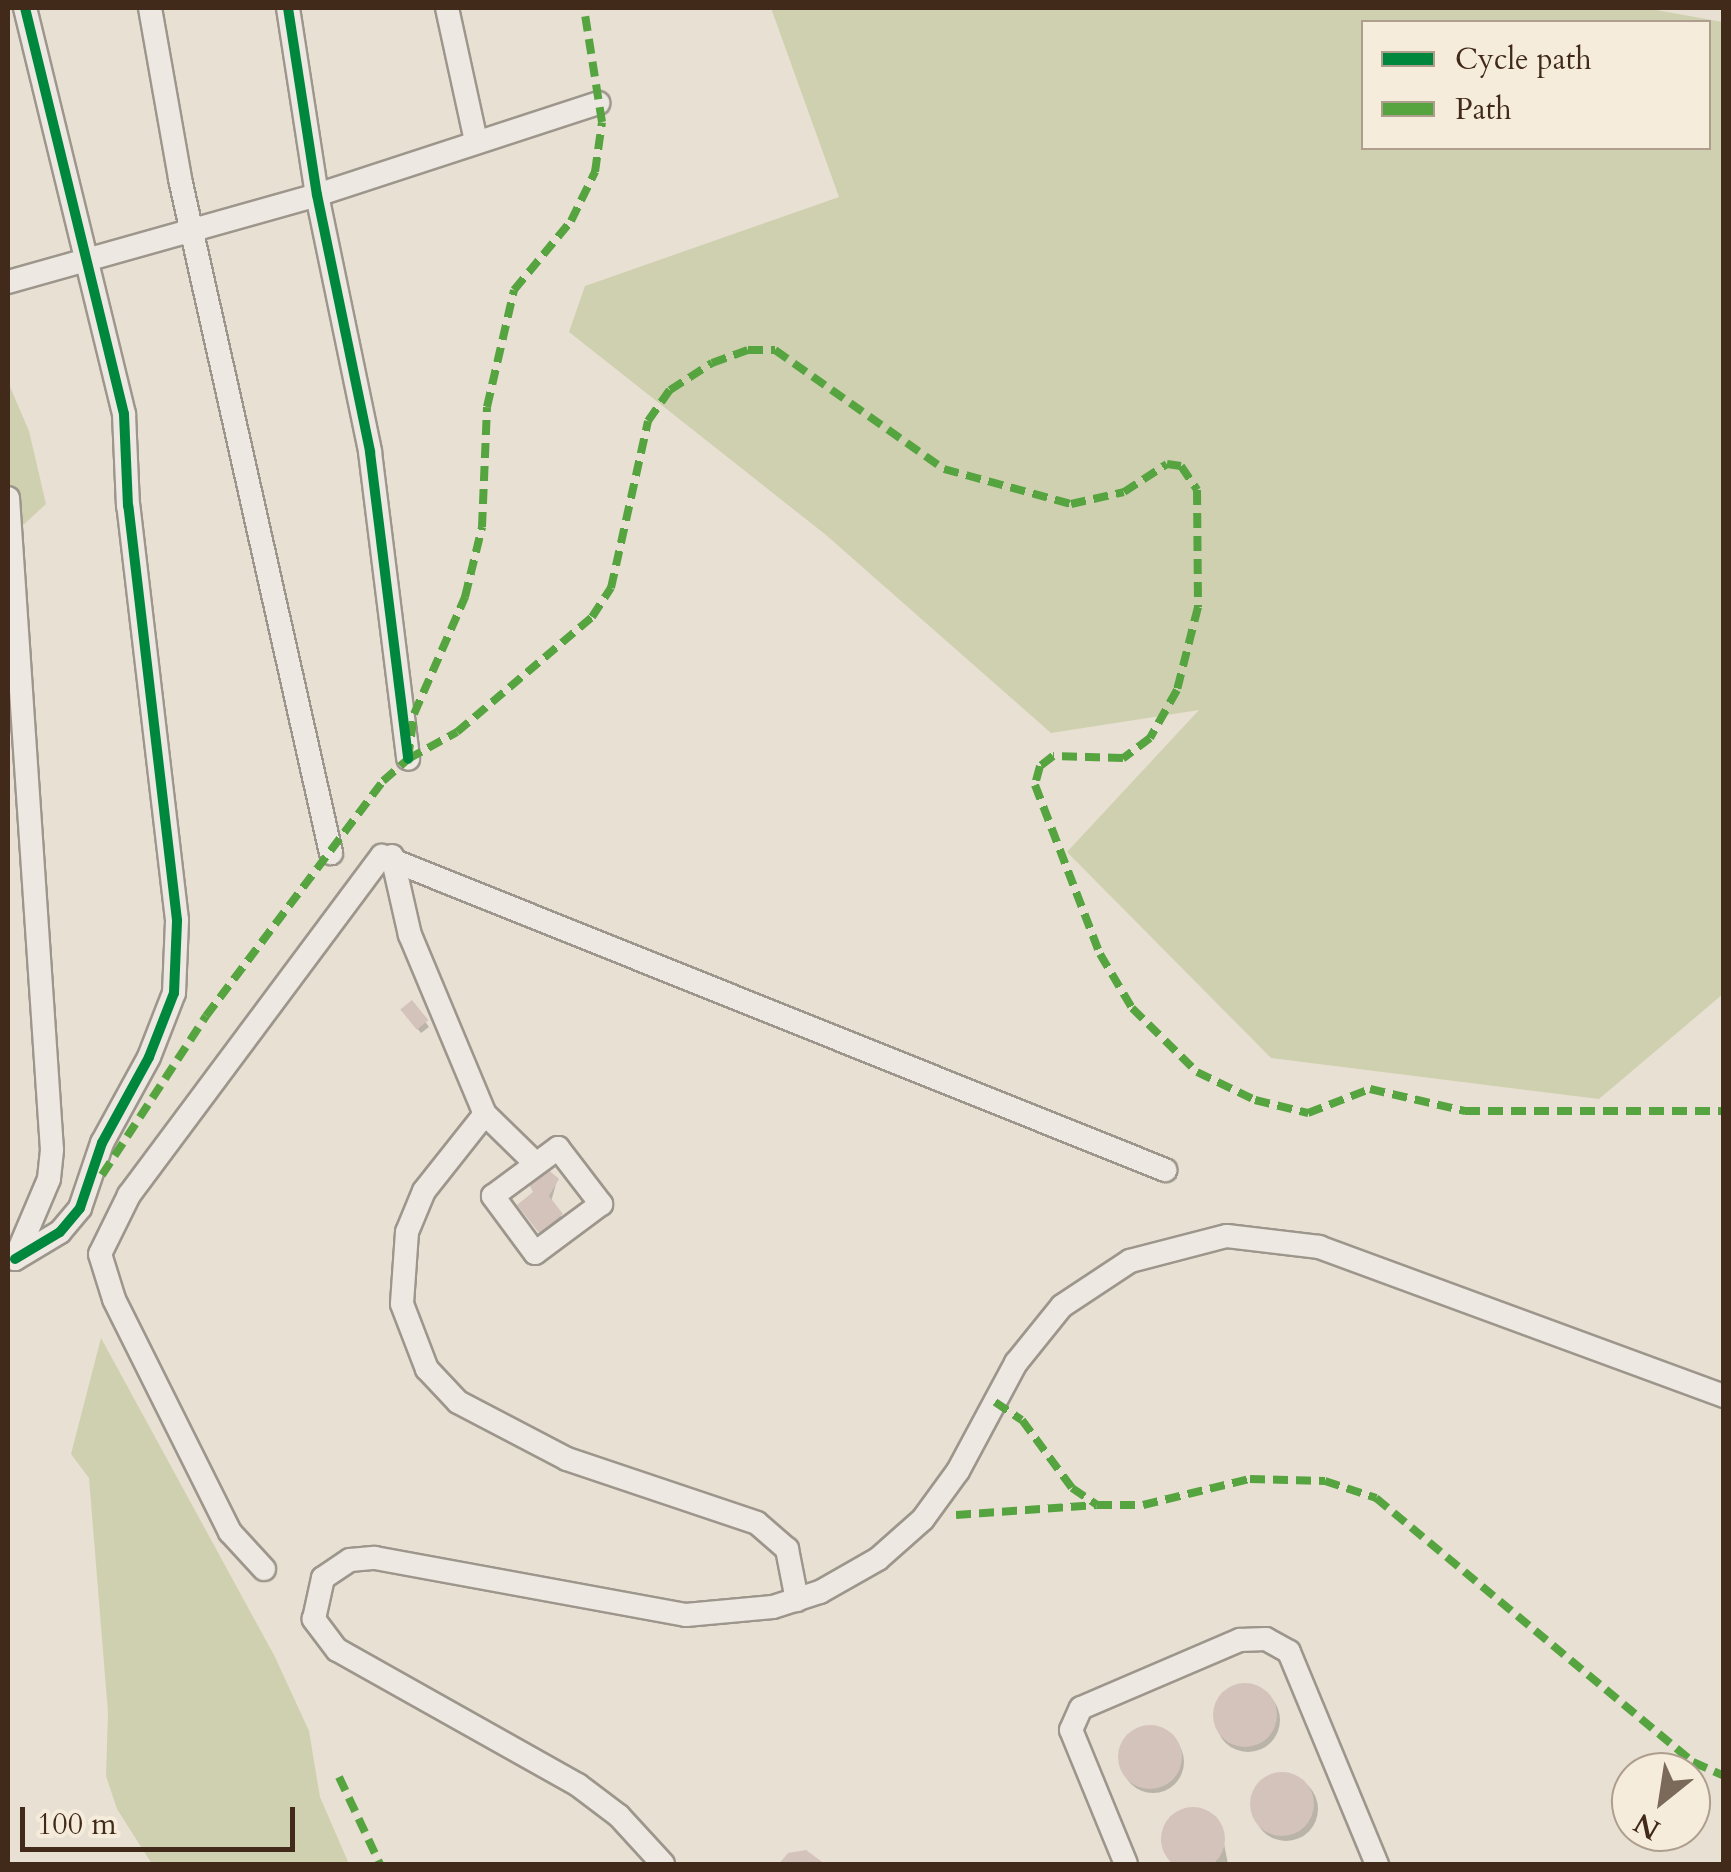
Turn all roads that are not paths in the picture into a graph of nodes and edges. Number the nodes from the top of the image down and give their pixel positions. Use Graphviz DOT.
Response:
graph roads {
  1 [pos="25,8"];
  2 [pos="150,8"];
  3 [pos="288,8"];
  4 [pos="447,8"];
  5 [pos="598,104"];
  6 [pos="476,141"];
  7 [pos="317,195"];
  8 [pos="192,232"];
  9 [pos="87,261"];
  10 [pos="8,282"];
  11 [pos="8,498"];
  12 [pos="408,759"];
  13 [pos="331,853"];
  14 [pos="392,856"];
  15 [pos="485,1114"];
  16 [pos="536,1164"];
  17 [pos="1164,1170"];
  18 [pos="11,1265"];
  19 [pos="1724,1396"];
  20 [pos="264,1569"];
  21 [pos="797,1600"];
  22 [pos="663,1864"];
  23 [pos="1126,1864"];
  24 [pos="1377,1864"];
  1 -- 9 [label="street"];
  2 -- 8 [label="street"];
  3 -- 7 [label="street"];
  4 -- 6 [label="street"];
  5 -- 6 [label="street"];
  6 -- 7 [label="street"];
  7 -- 8 [label="street"];
  7 -- 12 [label="street"];
  8 -- 9 [label="street"];
  8 -- 13 [label="street"];
  9 -- 10 [label="street"];
  9 -- 18 [label="street"];
  11 -- 18 [label="street"];
  14 -- 15 [label="street"];
  14 -- 17 [label="street"];
  14 -- 20 [label="street"];
  15 -- 16 [label="street"];
  15 -- 21 [label="street"];
  16 -- 16 [label="street"];
  19 -- 21 [label="street"];
  21 -- 22 [label="street"];
  23 -- 24 [label="street"];
}
